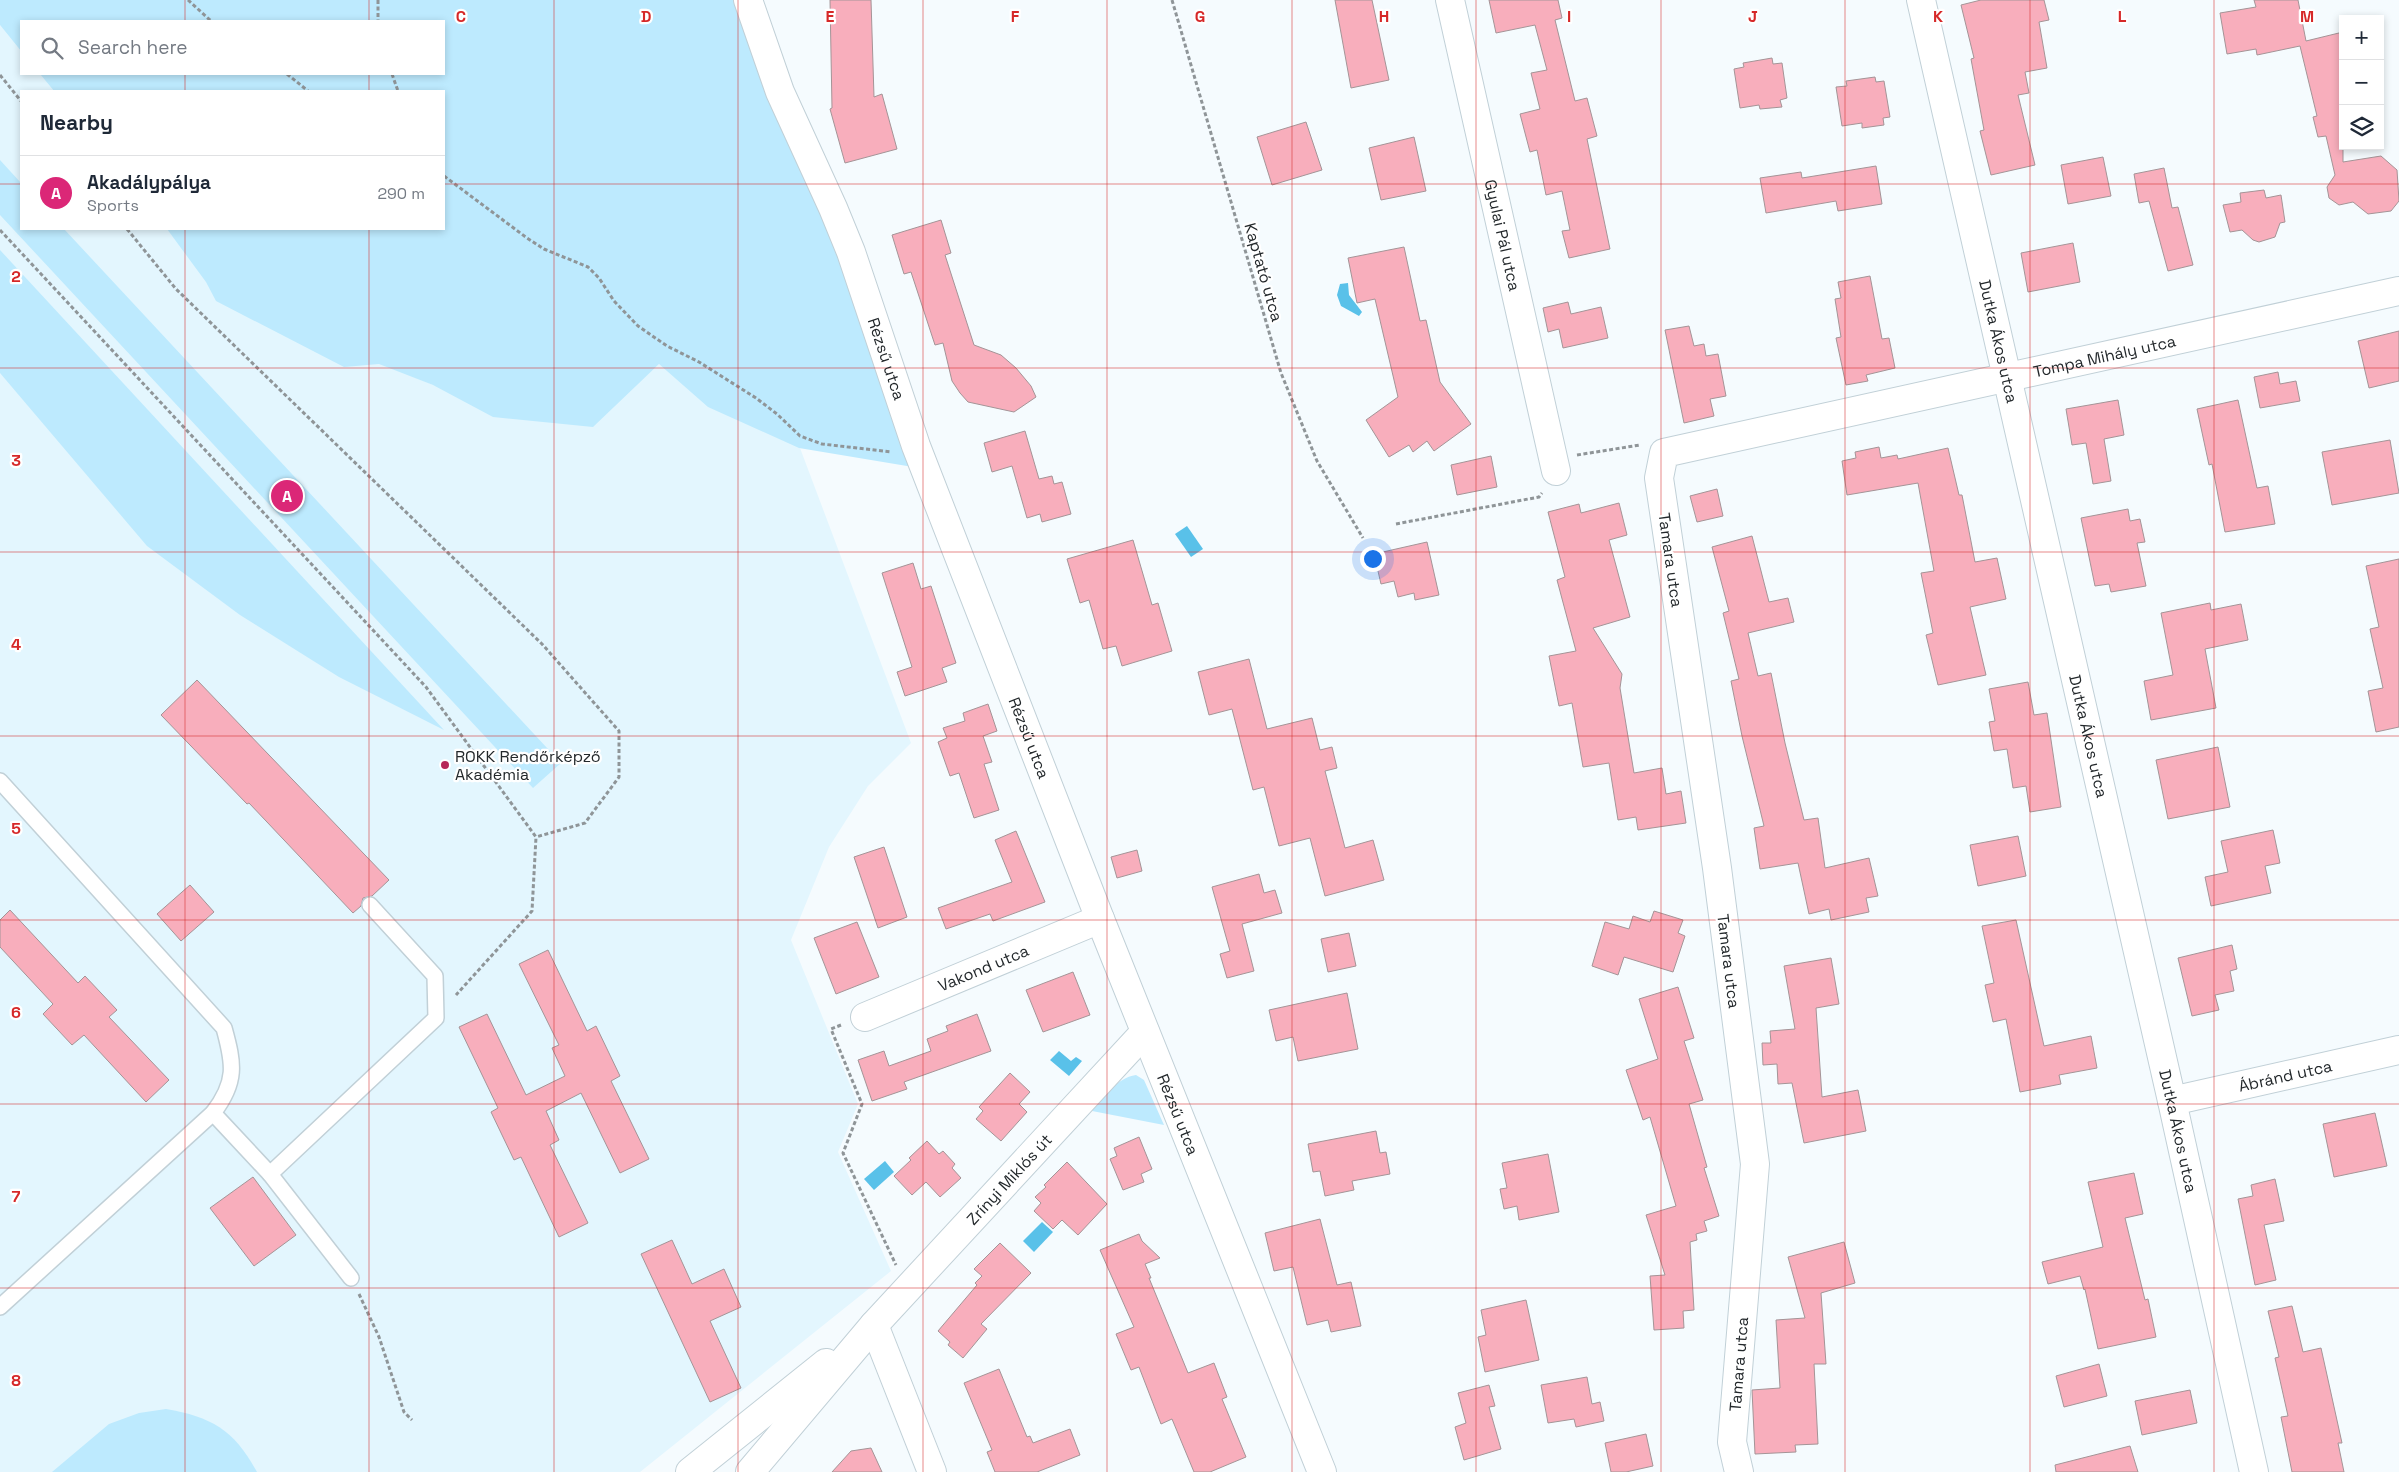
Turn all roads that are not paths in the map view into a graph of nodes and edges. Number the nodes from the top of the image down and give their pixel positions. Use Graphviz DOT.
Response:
graph roads {
  1 [pos="748,0"];
  2 [pos="1450,0"];
  3 [pos="1921,0"];
  4 [pos="2399,291"];
  5 [pos="2007,378"];
  6 [pos="1653,449"];
  7 [pos="1565,463"];
  8 [pos="0,782"];
  9 [pos="370,905"];
  10 [pos="1100,920"];
  11 [pos="865,1017"];
  12 [pos="1145,1032"];
  13 [pos="2399,1050"];
  14 [pos="2172,1101"];
  15 [pos="213,1113"];
  16 [pos="270,1174"];
  17 [pos="351,1278"];
  18 [pos="0,1307"];
  19 [pos="874,1325"];
  20 [pos="690,1472"];
  21 [pos="750,1472"];
  22 [pos="932,1472"];
  23 [pos="1322,1472"];
  24 [pos="1739,1472"];
  25 [pos="2254,1472"];
  1 -- 10 [label="street, Rézsű utca"];
  2 -- 7 [label="street, Gyulai Pál utca"];
  3 -- 5 [label="street, Dutka Ákos utca"];
  4 -- 5 [label="street, Tompa Mihály utca"];
  5 -- 6 [label="street, Tompa Mihály utca"];
  5 -- 14 [label="street, Dutka Ákos utca"];
  6 -- 24 [label="street, Tamara utca"];
  8 -- 15 [label="lane"];
  9 -- 16 [label="lane"];
  10 -- 11 [label="street, Vakond utca"];
  10 -- 12 [label="street, Rézsű utca"];
  12 -- 19 [label="street, Zrínyi Miklós út"];
  12 -- 23 [label="street, Rézsű utca"];
  13 -- 14 [label="street, Ábránd utca"];
  14 -- 25 [label="street, Dutka Ákos utca"];
  15 -- 16 [label="lane"];
  15 -- 18 [label="lane"];
  16 -- 17 [label="lane"];
  19 -- 20 [label="street, Zrínyi Miklós út"];
  19 -- 21 [label="street, Zrínyi Miklós út"];
  19 -- 22 [label="street"];
}
